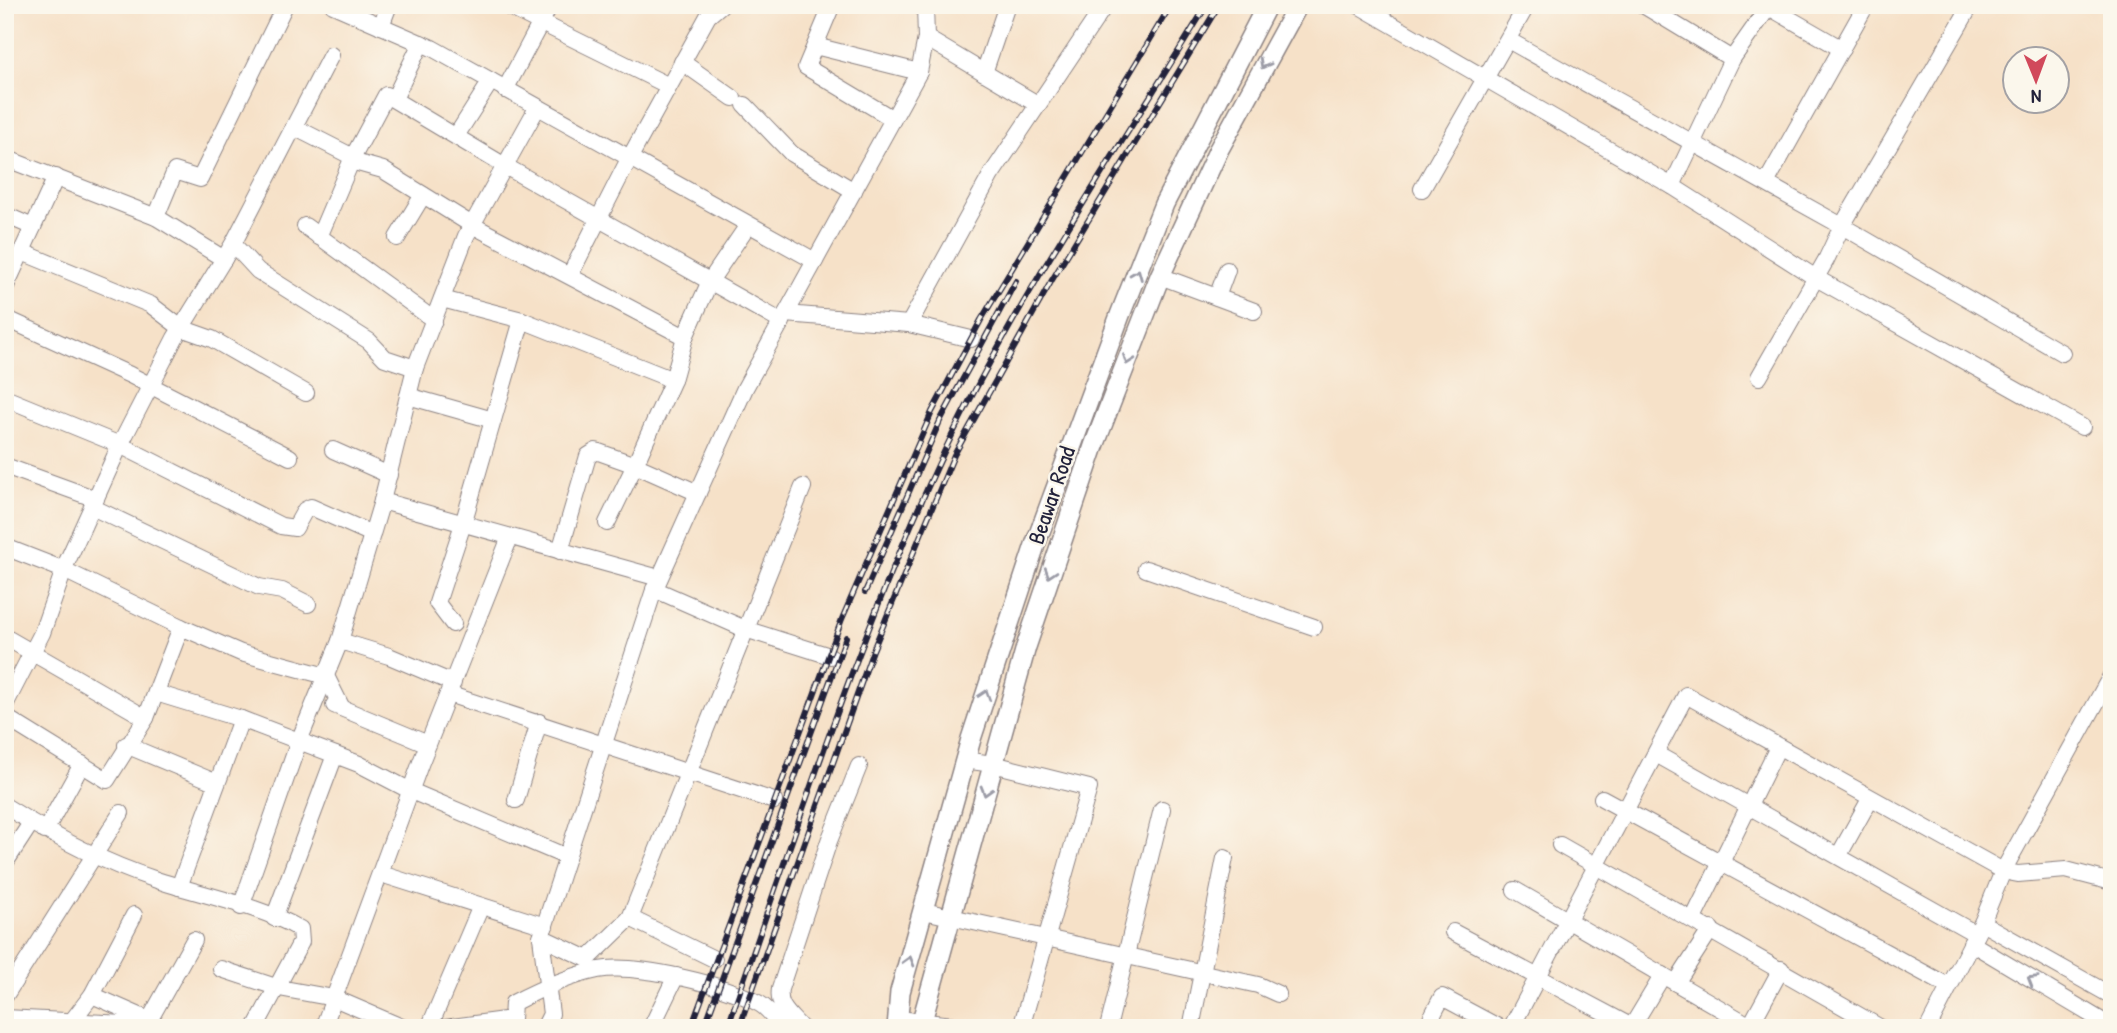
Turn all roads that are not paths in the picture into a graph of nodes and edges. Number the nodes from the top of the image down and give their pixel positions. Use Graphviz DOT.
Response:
graph roads {
  1 [pos="285,5"];
  2 [pos="333,5"];
  3 [pos="389,5"];
  4 [pos="550,5"];
  5 [pos="722,5"];
  6 [pos="832,5"];
  7 [pos="925,5"];
  8 [pos="1007,5"];
  9 [pos="1105,5"];
  10 [pos="1266,5"];
  11 [pos="1298,5"];
  12 [pos="1358,5"];
  13 [pos="1528,5"];
  14 [pos="1643,5"];
  15 [pos="1866,5"];
  16 [pos="1971,5"];
  17 [pos="1770,6"];
  18 [pos="511,7"];
  19 [pos="539,24"];
  20 [pos="381,26"];
  21 [pos="926,38"];
  22 [pos="1508,40"];
  23 [pos="421,43"];
  24 [pos="815,46"];
  25 [pos="1842,49"];
  26 [pos="331,55"];
  27 [pos="1732,59"];
  28 [pos="682,62"];
  29 [pos="919,72"];
  30 [pos="984,73"];
  31 [pos="1484,78"];
  32 [pos="498,85"];
  33 [pos="669,86"];
  34 [pos="394,99"];
  35 [pos="1037,104"];
  36 [pos="537,108"];
  37 [pos="893,119"];
  38 [pos="294,127"];
  39 [pos="456,136"];
  40 [pos="1693,143"];
  41 [pos="5,158"];
  42 [pos="352,159"];
  43 [pos="629,159"];
  44 [pos="505,166"];
  45 [pos="56,177"];
  46 [pos="1766,183"];
  47 [pos="1672,186"];
  48 [pos="1422,189"];
  49 [pos="854,191"];
  50 [pos="423,195"];
  51 [pos="5,215"];
  52 [pos="156,217"];
  53 [pos="598,219"];
  54 [pos="472,225"];
  55 [pos="748,225"];
  56 [pos="304,226"];
  57 [pos="1842,226"];
  58 [pos="33,227"];
  59 [pos="319,237"];
  60 [pos="397,239"];
  61 [pos="233,244"];
  62 [pos="22,252"];
  63 [pos="224,259"];
  64 [pos="815,261"];
  65 [pos="1227,270"];
  66 [pos="570,275"];
  67 [pos="1160,276"];
  68 [pos="1816,278"];
  69 [pos="710,281"];
  70 [pos="5,288"];
  71 [pos="1217,297"];
  72 [pos="442,299"];
  73 [pos="1254,311"];
  74 [pos="1120,315"];
  75 [pos="5,318"];
  76 [pos="784,318"];
  77 [pos="434,320"];
  78 [pos="522,320"];
  79 [pos="909,324"];
  80 [pos="1141,324"];
  81 [pos="181,328"];
  82 [pos="685,337"];
  83 [pos="971,339"];
  84 [pos="2062,354"];
  85 [pos="415,368"];
  86 [pos="1759,377"];
  87 [pos="673,380"];
  88 [pos="150,385"];
  89 [pos="306,393"];
  90 [pos="408,396"];
  91 [pos="5,398"];
  92 [pos="493,420"];
  93 [pos="2082,426"];
  94 [pos="120,445"];
  95 [pos="332,450"];
  96 [pos="290,457"];
  97 [pos="635,465"];
  98 [pos="5,466"];
  99 [pos="388,475"];
  100 [pos="803,487"];
  101 [pos="698,493"];
  102 [pos="382,501"];
  103 [pos="94,503"];
  104 [pos="607,523"];
  105 [pos="463,524"];
  106 [pos="372,534"];
  107 [pos="510,537"];
  108 [pos="5,547"];
  109 [pos="560,551"];
  110 [pos="1146,569"];
  111 [pos="64,570"];
  112 [pos="657,583"];
  113 [pos="308,604"];
  114 [pos="453,624"];
  115 [pos="181,627"];
  116 [pos="1314,627"];
  117 [pos="745,629"];
  118 [pos="5,637"];
  119 [pos="340,641"];
  120 [pos="32,652"];
  121 [pos="830,656"];
  122 [pos="2112,674"];
  123 [pos="326,677"];
  124 [pos="450,688"];
  125 [pos="156,693"];
  126 [pos="317,698"];
  127 [pos="5,705"];
  128 [pos="342,708"];
  129 [pos="5,717"];
  130 [pos="146,718"];
  131 [pos="241,719"];
  132 [pos="539,722"];
  133 [pos="299,741"];
  134 [pos="604,742"];
  135 [pos="428,744"];
  136 [pos="126,745"];
  137 [pos="1778,747"];
  138 [pos="1656,754"];
  139 [pos="335,755"];
  140 [pos="964,760"];
  141 [pos="82,764"];
  142 [pos="993,764"];
  143 [pos="859,766"];
  144 [pos="691,772"];
  145 [pos="217,783"];
  146 [pos="411,791"];
  147 [pos="1602,798"];
  148 [pos="1870,799"];
  149 [pos="516,800"];
  150 [pos="774,801"];
  151 [pos="1748,805"];
  152 [pos="5,806"];
  153 [pos="1161,809"];
  154 [pos="1625,810"];
  155 [pos="121,813"];
  156 [pos="38,827"];
  157 [pos="1560,845"];
  158 [pos="95,854"];
  159 [pos="1839,855"];
  160 [pos="567,857"];
  161 [pos="1225,858"];
  162 [pos="1721,862"];
  163 [pos="5,863"];
  164 [pos="1597,865"];
  165 [pos="2003,872"];
  166 [pos="381,874"];
  167 [pos="2112,882"];
  168 [pos="179,887"];
  169 [pos="1515,890"];
  170 [pos="481,906"];
  171 [pos="241,907"];
  172 [pos="924,911"];
  173 [pos="134,915"];
  174 [pos="951,917"];
  175 [pos="274,918"];
  176 [pos="629,918"];
  177 [pos="1693,919"];
  178 [pos="1568,920"];
  179 [pos="1711,929"];
  180 [pos="543,932"];
  181 [pos="1453,932"];
  182 [pos="1976,933"];
  183 [pos="1046,938"];
  184 [pos="194,940"];
  185 [pos="1126,956"];
  186 [pos="714,959"];
  187 [pos="2058,965"];
  188 [pos="221,969"];
  189 [pos="1781,969"];
  190 [pos="1202,972"];
  191 [pos="677,976"];
  192 [pos="1539,977"];
  193 [pos="1670,979"];
  194 [pos="547,985"];
  195 [pos="1948,986"];
  196 [pos="279,988"];
  197 [pos="7,989"];
  198 [pos="1278,994"];
  199 [pos="92,995"];
  200 [pos="2112,996"];
  201 [pos="334,998"];
  202 [pos="2081,1009"];
  203 [pos="5,1018"];
  204 [pos="72,1021"];
  205 [pos="897,1023"];
  206 [pos="386,1024"];
  207 [pos="143,1025"];
  208 [pos="921,1025"];
  209 [pos="1632,1027"];
  210 [pos="1751,1027"];
  211 [pos="2112,1027"];
  212 [pos="255,1028"];
  213 [pos="323,1028"];
  214 [pos="404,1028"];
  215 [pos="429,1028"];
  216 [pos="444,1028"];
  217 [pos="544,1028"];
  218 [pos="651,1028"];
  219 [pos="782,1028"];
  220 [pos="801,1028"];
  221 [pos="981,1028"];
  222 [pos="1021,1028"];
  223 [pos="1108,1028"];
  224 [pos="1191,1028"];
  225 [pos="1426,1028"];
  226 [pos="1500,1028"];
  227 [pos="1511,1028"];
  228 [pos="1881,1028"];
  229 [pos="1928,1028"];
  1 -- 52 [label="street"];
  2 -- 20 [label="street"];
  3 -- 20 [label="street"];
  4 -- 19 [label="street"];
  5 -- 28 [label="street"];
  6 -- 24 [label="street"];
  7 -- 21 [label="street"];
  8 -- 30 [label="street"];
  9 -- 35 [label="street"];
  74 -- 10 [label="main road, Beawar Road, one-way"];
  11 -- 67 [label="main road, Beawar Road, one-way"];
  12 -- 31 [label="street"];
  13 -- 22 [label="street"];
  14 -- 27 [label="street"];
  15 -- 25 [label="street"];
  16 -- 57 [label="street"];
  17 -- 25 [label="street"];
  17 -- 27 [label="street"];
  18 -- 19 [label="street"];
  19 -- 32 [label="street"];
  19 -- 33 [label="street"];
  20 -- 23 [label="street"];
  21 -- 29 [label="street"];
  21 -- 30 [label="street"];
  22 -- 31 [label="street"];
  22 -- 40 [label="street"];
  23 -- 32 [label="street"];
  23 -- 34 [label="street"];
  24 -- 29 [label="street"];
  24 -- 37 [label="street"];
  25 -- 46 [label="street"];
  26 -- 38 [label="street"];
  27 -- 40 [label="street"];
  28 -- 33 [label="street"];
  28 -- 49 [label="street"];
  29 -- 37 [label="street"];
  30 -- 35 [label="street"];
  31 -- 47 [label="street"];
  31 -- 48 [label="street"];
  32 -- 36 [label="street"];
  32 -- 39 [label="street"];
  33 -- 43 [label="street"];
  34 -- 39 [label="street"];
  34 -- 42 [label="street"];
  35 -- 79 [label="street"];
  36 -- 43 [label="street"];
  36 -- 44 [label="street"];
  37 -- 49 [label="street"];
  38 -- 42 [label="street"];
  38 -- 61 [label="street"];
  39 -- 44 [label="street"];
  40 -- 46 [label="street"];
  40 -- 47 [label="street"];
  41 -- 45 [label="street"];
  42 -- 50 [label="street"];
  42 -- 59 [label="street"];
  43 -- 53 [label="street"];
  43 -- 55 [label="street"];
  44 -- 53 [label="street"];
  44 -- 54 [label="street"];
  45 -- 52 [label="street"];
  45 -- 58 [label="street"];
  46 -- 57 [label="street"];
  47 -- 68 [label="street"];
  49 -- 64 [label="street"];
  50 -- 54 [label="street"];
  50 -- 60 [label="street"];
  51 -- 58 [label="street"];
  52 -- 63 [label="street"];
  53 -- 66 [label="street"];
  53 -- 69 [label="street"];
  54 -- 66 [label="street"];
  54 -- 72 [label="street"];
  55 -- 64 [label="street"];
  55 -- 69 [label="street"];
  56 -- 59 [label="street"];
  57 -- 68 [label="street"];
  57 -- 84 [label="street"];
  58 -- 62 [label="street"];
  59 -- 77 [label="street"];
  61 -- 63 [label="street"];
  61 -- 85 [label="street"];
  62 -- 70 [label="street"];
  62 -- 81 [label="street"];
  63 -- 81 [label="street"];
  64 -- 76 [label="street"];
  65 -- 71 [label="street"];
  66 -- 82 [label="street"];
  67 -- 71 [label="street"];
  67 -- 80 [label="main road, Beawar Road"];
  68 -- 86 [label="street"];
  68 -- 93 [label="street"];
  69 -- 76 [label="street"];
  69 -- 82 [label="street"];
  71 -- 73 [label="street"];
  72 -- 77 [label="street"];
  72 -- 78 [label="street"];
  74 -- 80 [label="main road"];
  140 -- 74 [label="main road, Beawar Road, one-way"];
  75 -- 88 [label="street"];
  76 -- 79 [label="street"];
  76 -- 101 [label="street"];
  77 -- 85 [label="street"];
  78 -- 87 [label="street"];
  78 -- 92 [label="street"];
  79 -- 83 [label="street"];
  80 -- 142 [label="main road, Beawar Road, one-way"];
  81 -- 88 [label="street"];
  81 -- 89 [label="street"];
  82 -- 87 [label="street"];
  85 -- 90 [label="street"];
  87 -- 97 [label="street"];
  88 -- 94 [label="street"];
  88 -- 96 [label="street"];
  90 -- 92 [label="street"];
  90 -- 99 [label="street"];
  91 -- 94 [label="street"];
  92 -- 105 [label="street"];
  94 -- 103 [label="street"];
  94 -- 106 [label="street"];
  95 -- 99 [label="street"];
  97 -- 101 [label="street"];
  97 -- 104 [label="street"];
  97 -- 109 [label="street"];
  98 -- 103 [label="street"];
  99 -- 102 [label="street"];
  100 -- 117 [label="street"];
  101 -- 112 [label="street"];
  102 -- 105 [label="street"];
  102 -- 106 [label="street"];
  103 -- 111 [label="street"];
  103 -- 113 [label="street"];
  105 -- 107 [label="street"];
  105 -- 114 [label="street"];
  106 -- 119 [label="street"];
  107 -- 109 [label="street"];
  107 -- 124 [label="street"];
  108 -- 111 [label="street"];
  109 -- 112 [label="street"];
  110 -- 116 [label="street"];
  111 -- 115 [label="street"];
  111 -- 120 [label="street"];
  112 -- 117 [label="street"];
  112 -- 134 [label="street"];
  115 -- 123 [label="street"];
  115 -- 125 [label="street"];
  117 -- 121 [label="street"];
  117 -- 144 [label="street"];
  118 -- 120 [label="street"];
  119 -- 123 [label="street"];
  119 -- 124 [label="street"];
  120 -- 127 [label="street"];
  120 -- 130 [label="street"];
  122 -- 165 [label="street"];
  123 -- 126 [label="street"];
  123 -- 128 [label="street"];
  124 -- 132 [label="street"];
  124 -- 135 [label="street"];
  125 -- 130 [label="street"];
  125 -- 131 [label="street"];
  126 -- 128 [label="street"];
  126 -- 133 [label="street"];
  128 -- 135 [label="street"];
  129 -- 141 [label="street"];
  130 -- 136 [label="street"];
  131 -- 133 [label="street"];
  131 -- 145 [label="street"];
  132 -- 134 [label="street"];
  132 -- 149 [label="street"];
  133 -- 139 [label="street"];
  133 -- 171 [label="street"];
  134 -- 144 [label="street"];
  134 -- 160 [label="street"];
  135 -- 146 [label="street"];
  136 -- 141 [label="street"];
  136 -- 145 [label="street"];
  137 -- 138 [label="street"];
  137 -- 148 [label="street"];
  137 -- 151 [label="street"];
  138 -- 151 [label="street"];
  138 -- 154 [label="street"];
  139 -- 146 [label="street"];
  139 -- 175 [label="street"];
  140 -- 142 [label="street"];
  140 -- 172 [label="main road, Beawar Road"];
  141 -- 156 [label="street"];
  142 -- 174 [label="main road, Beawar Road, one-way"];
  142 -- 183 [label="street"];
  143 -- 220 [label="street"];
  144 -- 150 [label="street"];
  144 -- 176 [label="street"];
  145 -- 168 [label="street"];
  146 -- 160 [label="street"];
  146 -- 166 [label="street"];
  147 -- 154 [label="street"];
  148 -- 159 [label="street"];
  148 -- 165 [label="street"];
  151 -- 159 [label="street"];
  151 -- 162 [label="street"];
  152 -- 156 [label="street"];
  153 -- 185 [label="street"];
  154 -- 162 [label="street"];
  154 -- 164 [label="street"];
  155 -- 158 [label="street"];
  156 -- 158 [label="street"];
  156 -- 163 [label="street"];
  157 -- 164 [label="street"];
  158 -- 168 [label="street"];
  158 -- 197 [label="street"];
  159 -- 182 [label="street"];
  160 -- 180 [label="street"];
  161 -- 190 [label="street"];
  162 -- 177 [label="street"];
  162 -- 195 [label="street"];
  164 -- 177 [label="street"];
  164 -- 178 [label="street"];
  165 -- 167 [label="street"];
  165 -- 182 [label="street"];
  166 -- 170 [label="street"];
  166 -- 201 [label="street"];
  168 -- 171 [label="street"];
  169 -- 178 [label="street"];
  170 -- 180 [label="street"];
  170 -- 215 [label="street"];
  171 -- 175 [label="street"];
  172 -- 174 [label="street"];
  205 -- 172 [label="main road, Beawar Road, one-way"];
  173 -- 199 [label="street"];
  174 -- 183 [label="street"];
  174 -- 208 [label="main road, Beawar Road"];
  175 -- 196 [label="street"];
  176 -- 180 [label="street"];
  176 -- 186 [label="street"];
  177 -- 179 [label="street"];
  178 -- 192 [label="street"];
  178 -- 193 [label="street"];
  179 -- 189 [label="street"];
  179 -- 193 [label="street"];
  180 -- 194 [label="street"];
  181 -- 192 [label="street"];
  182 -- 187 [label="street"];
  182 -- 195 [label="street"];
  202 -- 182 [label="street, one-way"];
  183 -- 185 [label="street"];
  183 -- 222 [label="street"];
  184 -- 207 [label="street"];
  185 -- 190 [label="street"];
  185 -- 223 [label="street"];
  187 -- 200 [label="street"];
  187 -- 202 [label="street"];
  188 -- 196 [label="street"];
  189 -- 210 [label="street"];
  189 -- 228 [label="street"];
  190 -- 198 [label="street"];
  190 -- 224 [label="street"];
  191 -- 194 [label="street"];
  191 -- 218 [label="street"];
  191 -- 219 [label="street"];
  192 -- 209 [label="street"];
  192 -- 227 [label="street"];
  193 -- 209 [label="street"];
  193 -- 210 [label="street"];
  194 -- 216 [label="street"];
  194 -- 217 [label="street"];
  195 -- 229 [label="street"];
  196 -- 201 [label="street"];
  196 -- 212 [label="street"];
  199 -- 204 [label="street"];
  199 -- 207 [label="street"];
  201 -- 206 [label="street"];
  201 -- 213 [label="street"];
  202 -- 211 [label="street"];
  203 -- 204 [label="street"];
  204 -- 207 [label="street"];
  205 -- 208 [label="street"];
  206 -- 214 [label="street"];
  208 -- 221 [label="street"];
  225 -- 226 [label="street"];
}
